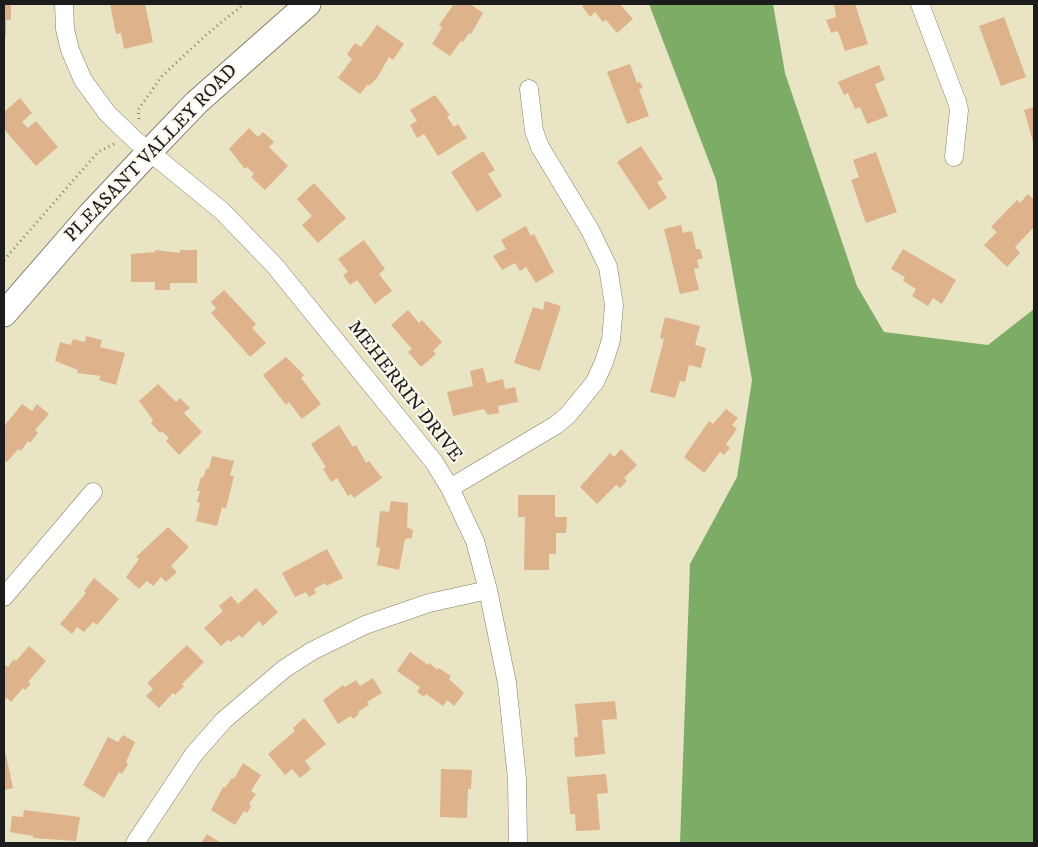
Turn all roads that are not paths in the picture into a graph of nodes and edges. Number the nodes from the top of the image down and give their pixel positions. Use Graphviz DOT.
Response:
graph roads {
  1 [pos="64,4"];
  2 [pos="308,4"];
  3 [pos="920,4"];
  4 [pos="529,89"];
  5 [pos="150,150"];
  6 [pos="954,157"];
  7 [pos="4,314"];
  8 [pos="450,488"];
  9 [pos="93,492"];
  10 [pos="488,590"];
  11 [pos="4,597"];
  12 [pos="135,843"];
  13 [pos="518,843"];
  1 -- 5 [label="street, MEHERRIN DRIVE"];
  2 -- 5 [label="main road, PLEASANT VALLEY ROAD"];
  3 -- 6 [label="street"];
  4 -- 8 [label="street"];
  5 -- 7 [label="main road, PLEASANT VALLEY ROAD"];
  5 -- 8 [label="street, MEHERRIN DRIVE"];
  8 -- 10 [label="street, MEHERRIN DRIVE"];
  9 -- 11 [label="street"];
  10 -- 12 [label="street"];
  10 -- 13 [label="street, MEHERRIN DRIVE"];
}
